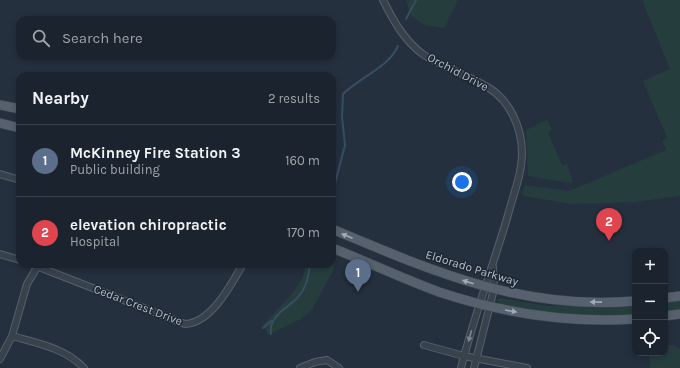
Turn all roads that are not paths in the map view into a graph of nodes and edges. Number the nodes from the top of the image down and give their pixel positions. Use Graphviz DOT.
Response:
graph roads {
  1 [pos="383,0"];
  2 [pos="0,105"];
  3 [pos="16,108"];
  4 [pos="0,123"];
  5 [pos="16,127"];
  6 [pos="0,174"];
  7 [pos="16,179"];
  8 [pos="336,231"];
  9 [pos="336,250"];
  10 [pos="0,254"];
  11 [pos="401,258"];
  12 [pos="16,259"];
  13 [pos="493,267"];
  14 [pos="37,268"];
  15 [pos="46,268"];
  16 [pos="239,268"];
  17 [pos="394,273"];
  18 [pos="484,287"];
  19 [pos="494,289"];
  20 [pos="680,296"];
  21 [pos="668,298"];
  22 [pos="632,301"];
  23 [pos="479,304"];
  24 [pos="488,306"];
  25 [pos="680,314"];
  26 [pos="668,316"];
  27 [pos="632,319"];
  28 [pos="12,336"];
  29 [pos="424,345"];
  30 [pos="464,356"];
  31 [pos="0,359"];
  32 [pos="476,359"];
  33 [pos="84,368"];
  34 [pos="300,368"];
  35 [pos="339,368"];
  36 [pos="461,368"];
  37 [pos="474,368"];
  38 [pos="527,368"];
  1 -- 13 [label="street, Orchid Drive"];
  2 -- 3 [label="main road"];
  4 -- 5 [label="main road"];
  6 -- 7 [label="street"];
  11 -- 8 [label="main road, Eldorado Parkway, one-way"];
  9 -- 17 [label="main road"];
  10 -- 12 [label="street"];
  11 -- 17 [label="main road"];
  18 -- 11 [label="main road, Eldorado Parkway, one-way"];
  13 -- 18 [label="street, Orchid Drive"];
  13 -- 19 [label="street, Orchid Drive"];
  14 -- 28 [label="street"];
  15 -- 16 [label="street, Cedar Crest Drive"];
  17 -- 23 [label="main road"];
  18 -- 19 [label="main road, Eldorado Parkway"];
  18 -- 23 [label="street, Orchid Drive"];
  22 -- 19 [label="main road, Eldorado Parkway, one-way"];
  19 -- 24 [label="street, Orchid Drive"];
  20 -- 21 [label="main road"];
  23 -- 24 [label="main road"];
  23 -- 30 [label="street, Orchid Drive, one-way"];
  24 -- 27 [label="main road, one-way"];
  24 -- 32 [label="street, Orchid Drive"];
  25 -- 26 [label="main road"];
  28 -- 31 [label="street"];
  28 -- 33 [label="street"];
  29 -- 30 [label="street"];
  30 -- 32 [label="street"];
  30 -- 36 [label="street, Orchid Drive"];
  32 -- 37 [label="street, Orchid Drive"];
  32 -- 38 [label="street"];
  34 -- 35 [label="street"];
}
